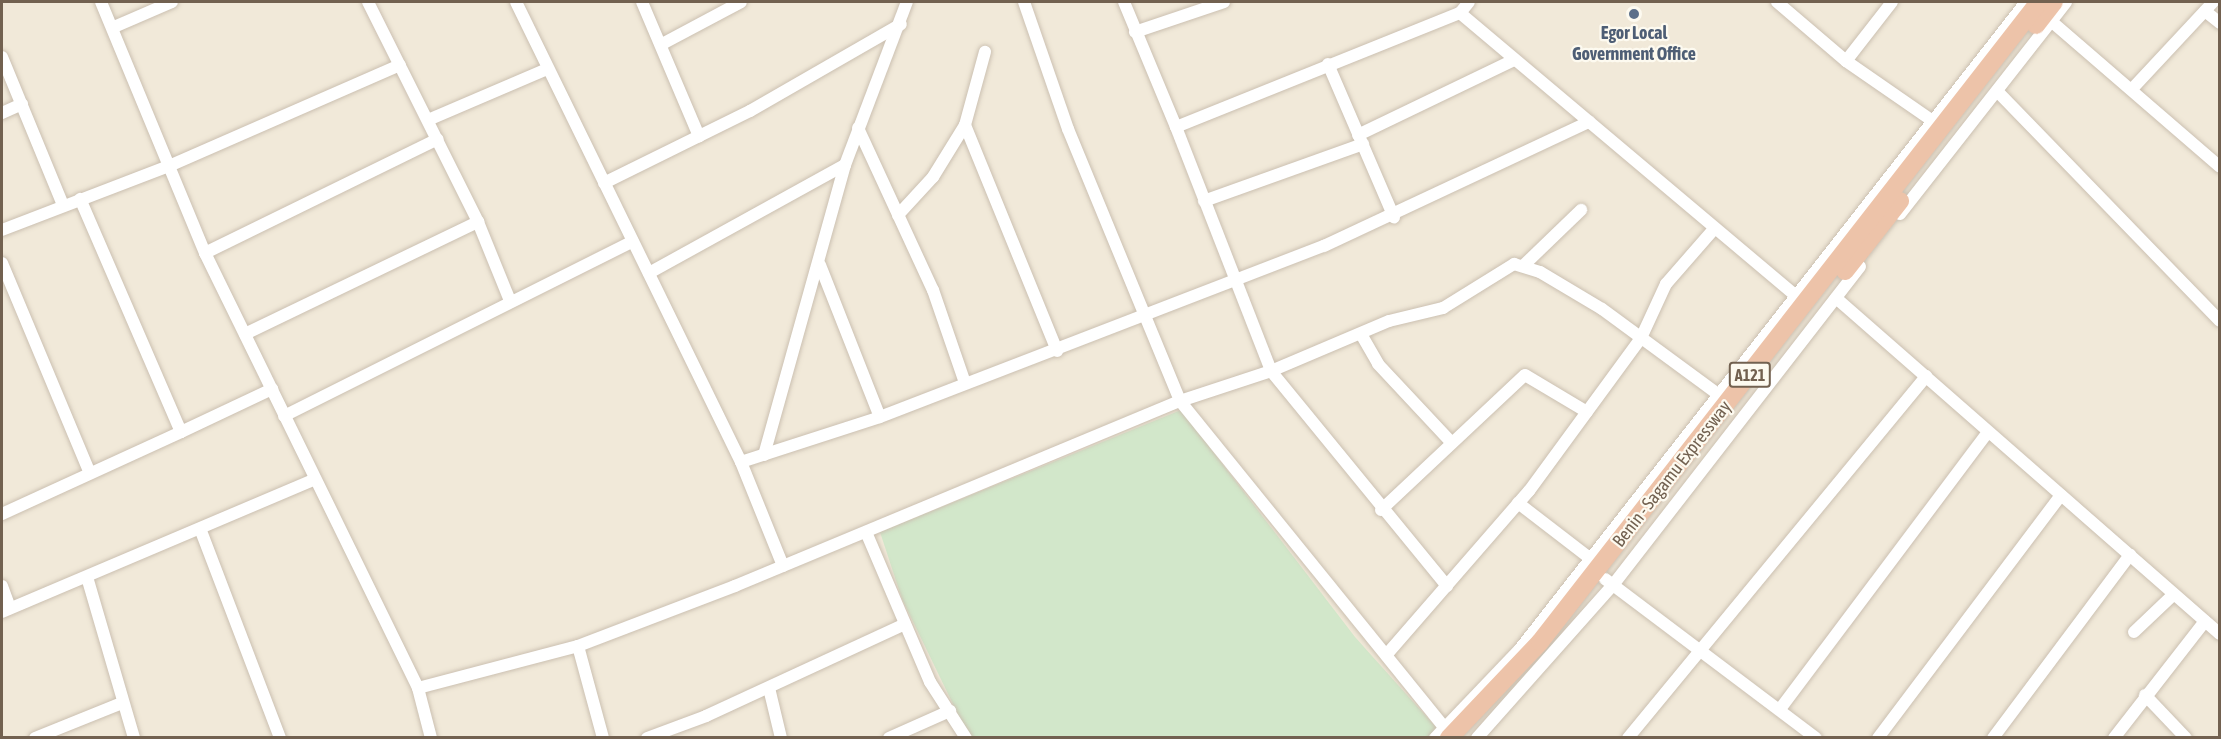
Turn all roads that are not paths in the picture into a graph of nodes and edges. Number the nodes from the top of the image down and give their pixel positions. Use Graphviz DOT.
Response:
graph roads {
  1 [pos="101,2"];
  2 [pos="172,2"];
  3 [pos="368,2"];
  4 [pos="516,2"];
  5 [pos="642,2"];
  6 [pos="741,2"];
  7 [pos="907,2"];
  8 [pos="1024,2"];
  9 [pos="1124,2"];
  10 [pos="1224,2"];
  11 [pos="1469,2"];
  12 [pos="1777,2"];
  13 [pos="1892,2"];
  14 [pos="2026,2"];
  15 [pos="2039,2"];
  16 [pos="2054,2"];
  17 [pos="2066,2"];
  18 [pos="2209,6"];
  19 [pos="1460,13"];
  20 [pos="2051,21"];
  21 [pos="2220,23"];
  22 [pos="901,24"];
  23 [pos="114,27"];
  24 [pos="1135,32"];
  25 [pos="664,43"];
  26 [pos="985,52"];
  27 [pos="2,57"];
  28 [pos="1514,60"];
  29 [pos="1846,61"];
  30 [pos="1328,64"];
  31 [pos="400,65"];
  32 [pos="548,69"];
  33 [pos="2132,89"];
  34 [pos="1997,91"];
  35 [pos="22,104"];
  36 [pos="2,113"];
  37 [pos="428,120"];
  38 [pos="1589,122"];
  39 [pos="1934,122"];
  40 [pos="964,125"];
  41 [pos="858,128"];
  42 [pos="1176,128"];
  43 [pos="699,136"];
  44 [pos="438,139"];
  45 [pos="1360,139"];
  46 [pos="845,165"];
  47 [pos="169,166"];
  48 [pos="2220,167"];
  49 [pos="604,183"];
  50 [pos="80,199"];
  51 [pos="1204,201"];
  52 [pos="63,205"];
  53 [pos="1581,210"];
  54 [pos="898,214"];
  55 [pos="1395,217"];
  56 [pos="478,222"];
  57 [pos="1714,229"];
  58 [pos="2,230"];
  59 [pos="633,241"];
  60 [pos="205,253"];
  61 [pos="2,263"];
  62 [pos="820,264"];
  63 [pos="1523,266"];
  64 [pos="649,273"];
  65 [pos="1234,278"];
  66 [pos="1796,296"];
  67 [pos="1836,298"];
  68 [pos="510,301"];
  69 [pos="1145,316"];
  70 [pos="2220,321"];
  71 [pos="245,334"];
  72 [pos="1361,334"];
  73 [pos="1641,338"];
  74 [pos="1057,351"];
  75 [pos="1271,371"];
  76 [pos="1926,376"];
  77 [pos="965,383"];
  78 [pos="272,389"];
  79 [pos="1719,395"];
  80 [pos="1180,401"];
  81 [pos="1587,412"];
  82 [pos="284,416"];
  83 [pos="880,417"];
  84 [pos="181,432"];
  85 [pos="1988,432"];
  86 [pos="1452,443"];
  87 [pos="764,455"];
  88 [pos="741,462"];
  89 [pos="90,473"];
  90 [pos="315,479"];
  91 [pos="2061,495"];
  92 [pos="1518,503"];
  93 [pos="1381,510"];
  94 [pos="2,514"];
  95 [pos="201,531"];
  96 [pos="866,532"];
  97 [pos="2130,555"];
  98 [pos="1591,559"];
  99 [pos="783,566"];
  100 [pos="87,577"];
  101 [pos="1609,582"];
  102 [pos="2,586"];
  103 [pos="1447,586"];
  104 [pos="2174,594"];
  105 [pos="6,610"];
  106 [pos="2205,621"];
  107 [pos="905,624"];
  108 [pos="2134,632"];
  109 [pos="2220,634"];
  110 [pos="578,646"];
  111 [pos="1544,646"];
  112 [pos="1701,651"];
  113 [pos="1388,653"];
  114 [pos="418,688"];
  115 [pos="769,688"];
  116 [pos="2145,695"];
  117 [pos="122,703"];
  118 [pos="1780,709"];
  119 [pos="950,711"];
  120 [pos="1448,733"];
  121 [pos="35,738"];
  122 [pos="134,738"];
  123 [pos="280,738"];
  124 [pos="430,738"];
  125 [pos="603,738"];
  126 [pos="646,738"];
  127 [pos="781,738"];
  128 [pos="889,738"];
  129 [pos="966,738"];
  130 [pos="1435,738"];
  131 [pos="1465,738"];
  132 [pos="1477,738"];
  133 [pos="1628,738"];
  134 [pos="1816,738"];
  135 [pos="1878,738"];
  136 [pos="1993,738"];
  137 [pos="2114,738"];
  138 [pos="2186,738"];
  1 -- 23 [label="street"];
  2 -- 23 [label="street"];
  3 -- 31 [label="street"];
  4 -- 32 [label="street"];
  5 -- 25 [label="street"];
  6 -- 25 [label="street"];
  7 -- 22 [label="street"];
  8 -- 69 [label="street"];
  9 -- 24 [label="street"];
  10 -- 24 [label="street"];
  11 -- 19 [label="street"];
  12 -- 29 [label="street"];
  13 -- 29 [label="street"];
  14 -- 39 [label="street"];
  15 -- 111 [label="highway, Benin - Sagamu Expressway / A121"];
  16 -- 101 [label="highway, A121"];
  17 -- 20 [label="street"];
  18 -- 21 [label="street"];
  18 -- 33 [label="street"];
  19 -- 28 [label="street"];
  19 -- 30 [label="street"];
  20 -- 33 [label="street"];
  20 -- 34 [label="street"];
  22 -- 41 [label="street"];
  22 -- 43 [label="street"];
  23 -- 47 [label="street"];
  24 -- 42 [label="street"];
  25 -- 43 [label="street"];
  26 -- 40 [label="street"];
  27 -- 35 [label="street"];
  28 -- 38 [label="street"];
  28 -- 45 [label="street"];
  29 -- 39 [label="street"];
  30 -- 42 [label="street"];
  30 -- 45 [label="street"];
  31 -- 37 [label="street"];
  31 -- 47 [label="street"];
  32 -- 37 [label="street"];
  32 -- 49 [label="street"];
  33 -- 48 [label="street"];
  34 -- 67 [label="street"];
  34 -- 70 [label="street"];
  35 -- 36 [label="street"];
  35 -- 52 [label="street"];
  37 -- 44 [label="street"];
  38 -- 55 [label="street"];
  38 -- 57 [label="street"];
  39 -- 66 [label="street"];
  40 -- 54 [label="street"];
  40 -- 74 [label="street"];
  41 -- 46 [label="street"];
  41 -- 54 [label="street"];
  42 -- 51 [label="street"];
  43 -- 49 [label="street"];
  44 -- 56 [label="street"];
  44 -- 60 [label="street"];
  45 -- 51 [label="street"];
  45 -- 55 [label="street"];
  46 -- 62 [label="street"];
  46 -- 64 [label="street"];
  47 -- 50 [label="street"];
  47 -- 60 [label="street"];
  49 -- 59 [label="street"];
  50 -- 52 [label="street"];
  50 -- 84 [label="street"];
  51 -- 65 [label="street"];
  52 -- 58 [label="street"];
  53 -- 63 [label="street"];
  54 -- 77 [label="street"];
  55 -- 65 [label="street"];
  56 -- 68 [label="street"];
  56 -- 71 [label="street"];
  57 -- 66 [label="street"];
  57 -- 73 [label="street"];
  59 -- 64 [label="street"];
  59 -- 68 [label="street"];
  60 -- 71 [label="street"];
  61 -- 89 [label="street"];
  62 -- 83 [label="street"];
  62 -- 87 [label="street"];
  63 -- 72 [label="street"];
  63 -- 73 [label="street"];
  64 -- 88 [label="street"];
  65 -- 69 [label="street"];
  65 -- 75 [label="street"];
  66 -- 79 [label="street"];
  67 -- 76 [label="street"];
  67 -- 101 [label="street"];
  68 -- 82 [label="street"];
  69 -- 74 [label="street"];
  69 -- 80 [label="street"];
  71 -- 78 [label="street"];
  72 -- 75 [label="street"];
  72 -- 86 [label="street"];
  73 -- 79 [label="street"];
  73 -- 81 [label="street"];
  74 -- 77 [label="street"];
  75 -- 80 [label="street"];
  75 -- 93 [label="street"];
  76 -- 85 [label="street"];
  76 -- 112 [label="street"];
  77 -- 83 [label="street"];
  78 -- 82 [label="street"];
  78 -- 84 [label="street"];
  79 -- 98 [label="street"];
  80 -- 96 [label="street"];
  80 -- 113 [label="street"];
  81 -- 86 [label="street"];
  81 -- 92 [label="street"];
  82 -- 90 [label="street"];
  83 -- 87 [label="street"];
  84 -- 89 [label="street"];
  85 -- 91 [label="street"];
  85 -- 118 [label="street"];
  86 -- 93 [label="street"];
  87 -- 88 [label="street"];
  88 -- 99 [label="street"];
  89 -- 94 [label="street"];
  90 -- 95 [label="street"];
  90 -- 114 [label="street"];
  91 -- 97 [label="street"];
  91 -- 135 [label="street"];
  92 -- 98 [label="street"];
  92 -- 103 [label="street"];
  93 -- 103 [label="street"];
  95 -- 100 [label="street"];
  95 -- 123 [label="street"];
  96 -- 99 [label="street"];
  96 -- 107 [label="street"];
  97 -- 104 [label="street"];
  97 -- 136 [label="street"];
  98 -- 120 [label="street"];
  99 -- 110 [label="street"];
  100 -- 105 [label="street"];
  100 -- 117 [label="street"];
  101 -- 111 [label="highway, A121"];
  101 -- 112 [label="street"];
  101 -- 132 [label="street"];
  102 -- 105 [label="street"];
  103 -- 113 [label="street"];
  104 -- 106 [label="street"];
  104 -- 108 [label="street"];
  106 -- 109 [label="street"];
  106 -- 116 [label="street"];
  107 -- 115 [label="street"];
  107 -- 119 [label="street"];
  110 -- 114 [label="street"];
  110 -- 125 [label="street"];
  111 -- 120 [label="highway, Benin - Sagamu Expressway / A121"];
  111 -- 131 [label="highway, A121"];
  112 -- 118 [label="street"];
  112 -- 133 [label="street"];
  113 -- 120 [label="street"];
  114 -- 124 [label="street"];
  115 -- 126 [label="street"];
  115 -- 127 [label="street"];
  116 -- 137 [label="street"];
  116 -- 138 [label="street"];
  117 -- 121 [label="street"];
  117 -- 122 [label="street"];
  118 -- 134 [label="street"];
  119 -- 128 [label="street"];
  119 -- 129 [label="street"];
  120 -- 130 [label="street"];
}
